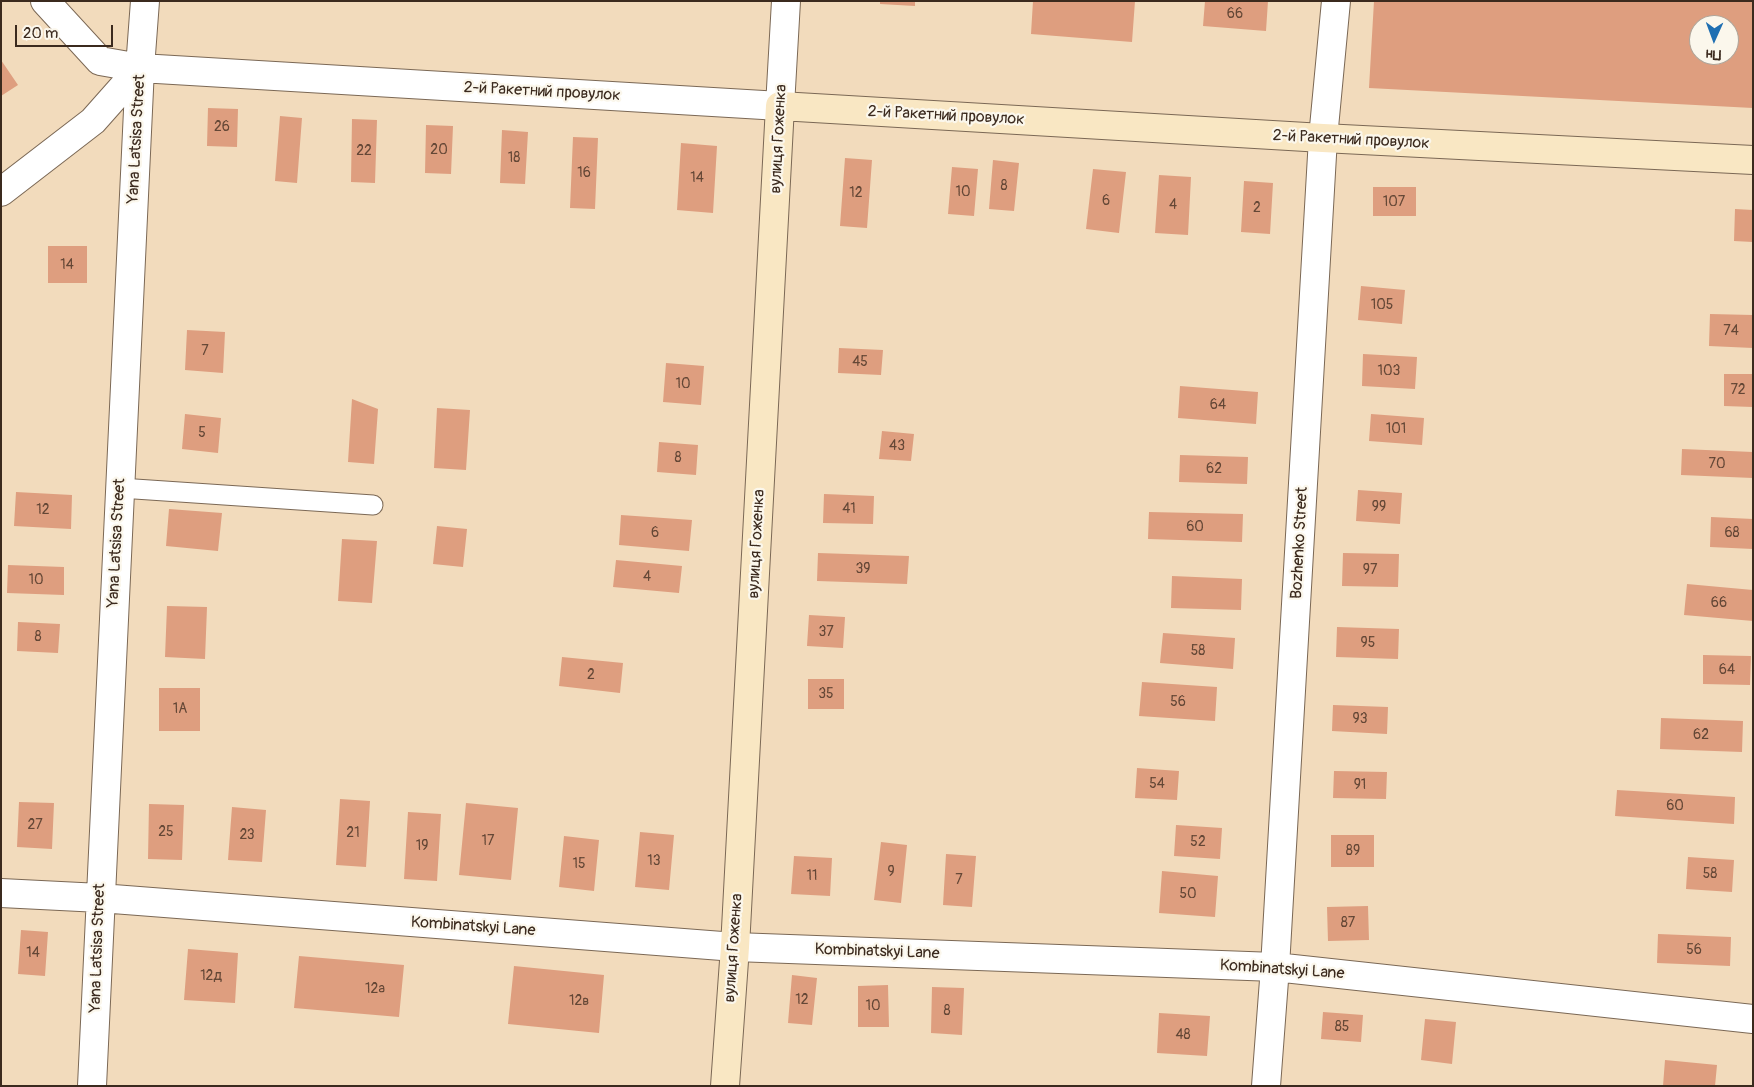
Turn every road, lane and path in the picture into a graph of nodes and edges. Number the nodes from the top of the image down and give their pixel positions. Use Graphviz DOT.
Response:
graph roads {
  1 [pos="45,1"];
  2 [pos="145,1"];
  3 [pos="786,1"];
  4 [pos="1336,1"];
  5 [pos="140,68"];
  6 [pos="780,106"];
  7 [pos="1323,138"];
  8 [pos="1753,160"];
  9 [pos="1,192"];
  10 [pos="120,488"];
  11 [pos="373,505"];
  12 [pos="1,893"];
  13 [pos="100,898"];
  14 [pos="735,947"];
  15 [pos="1275,968"];
  16 [pos="1753,1018"];
  17 [pos="92,1086"];
  18 [pos="725,1086"];
  19 [pos="1266,1086"];
  1 -- 5 [label="street, 2-й Ракетний провулок"];
  2 -- 5 [label="street, Yana Latsisa Street"];
  3 -- 6 [label="street, вулиця Гоженка"];
  4 -- 7 [label="street, Bozhenko Street"];
  5 -- 6 [label="street, 2-й Ракетний провулок"];
  5 -- 9 [label="street"];
  5 -- 10 [label="street, Yana Latsisa Street"];
  6 -- 7 [label="street, 2-й Ракетний провулок"];
  6 -- 14 [label="street, вулиця Гоженка"];
  7 -- 8 [label="street, 2-й Ракетний провулок"];
  7 -- 15 [label="street, Bozhenko Street"];
  10 -- 11 [label="lane"];
  10 -- 13 [label="street, Yana Latsisa Street"];
  12 -- 13 [label="street, Kombinatskyi Lane"];
  13 -- 14 [label="street, Kombinatskyi Lane"];
  13 -- 17 [label="street, Yana Latsisa Street"];
  14 -- 15 [label="street, Kombinatskyi Lane"];
  14 -- 18 [label="street, вулиця Гоженка"];
  15 -- 16 [label="street, Kombinatskyi Lane"];
  15 -- 19 [label="street, Bozhenko Street"];
}
